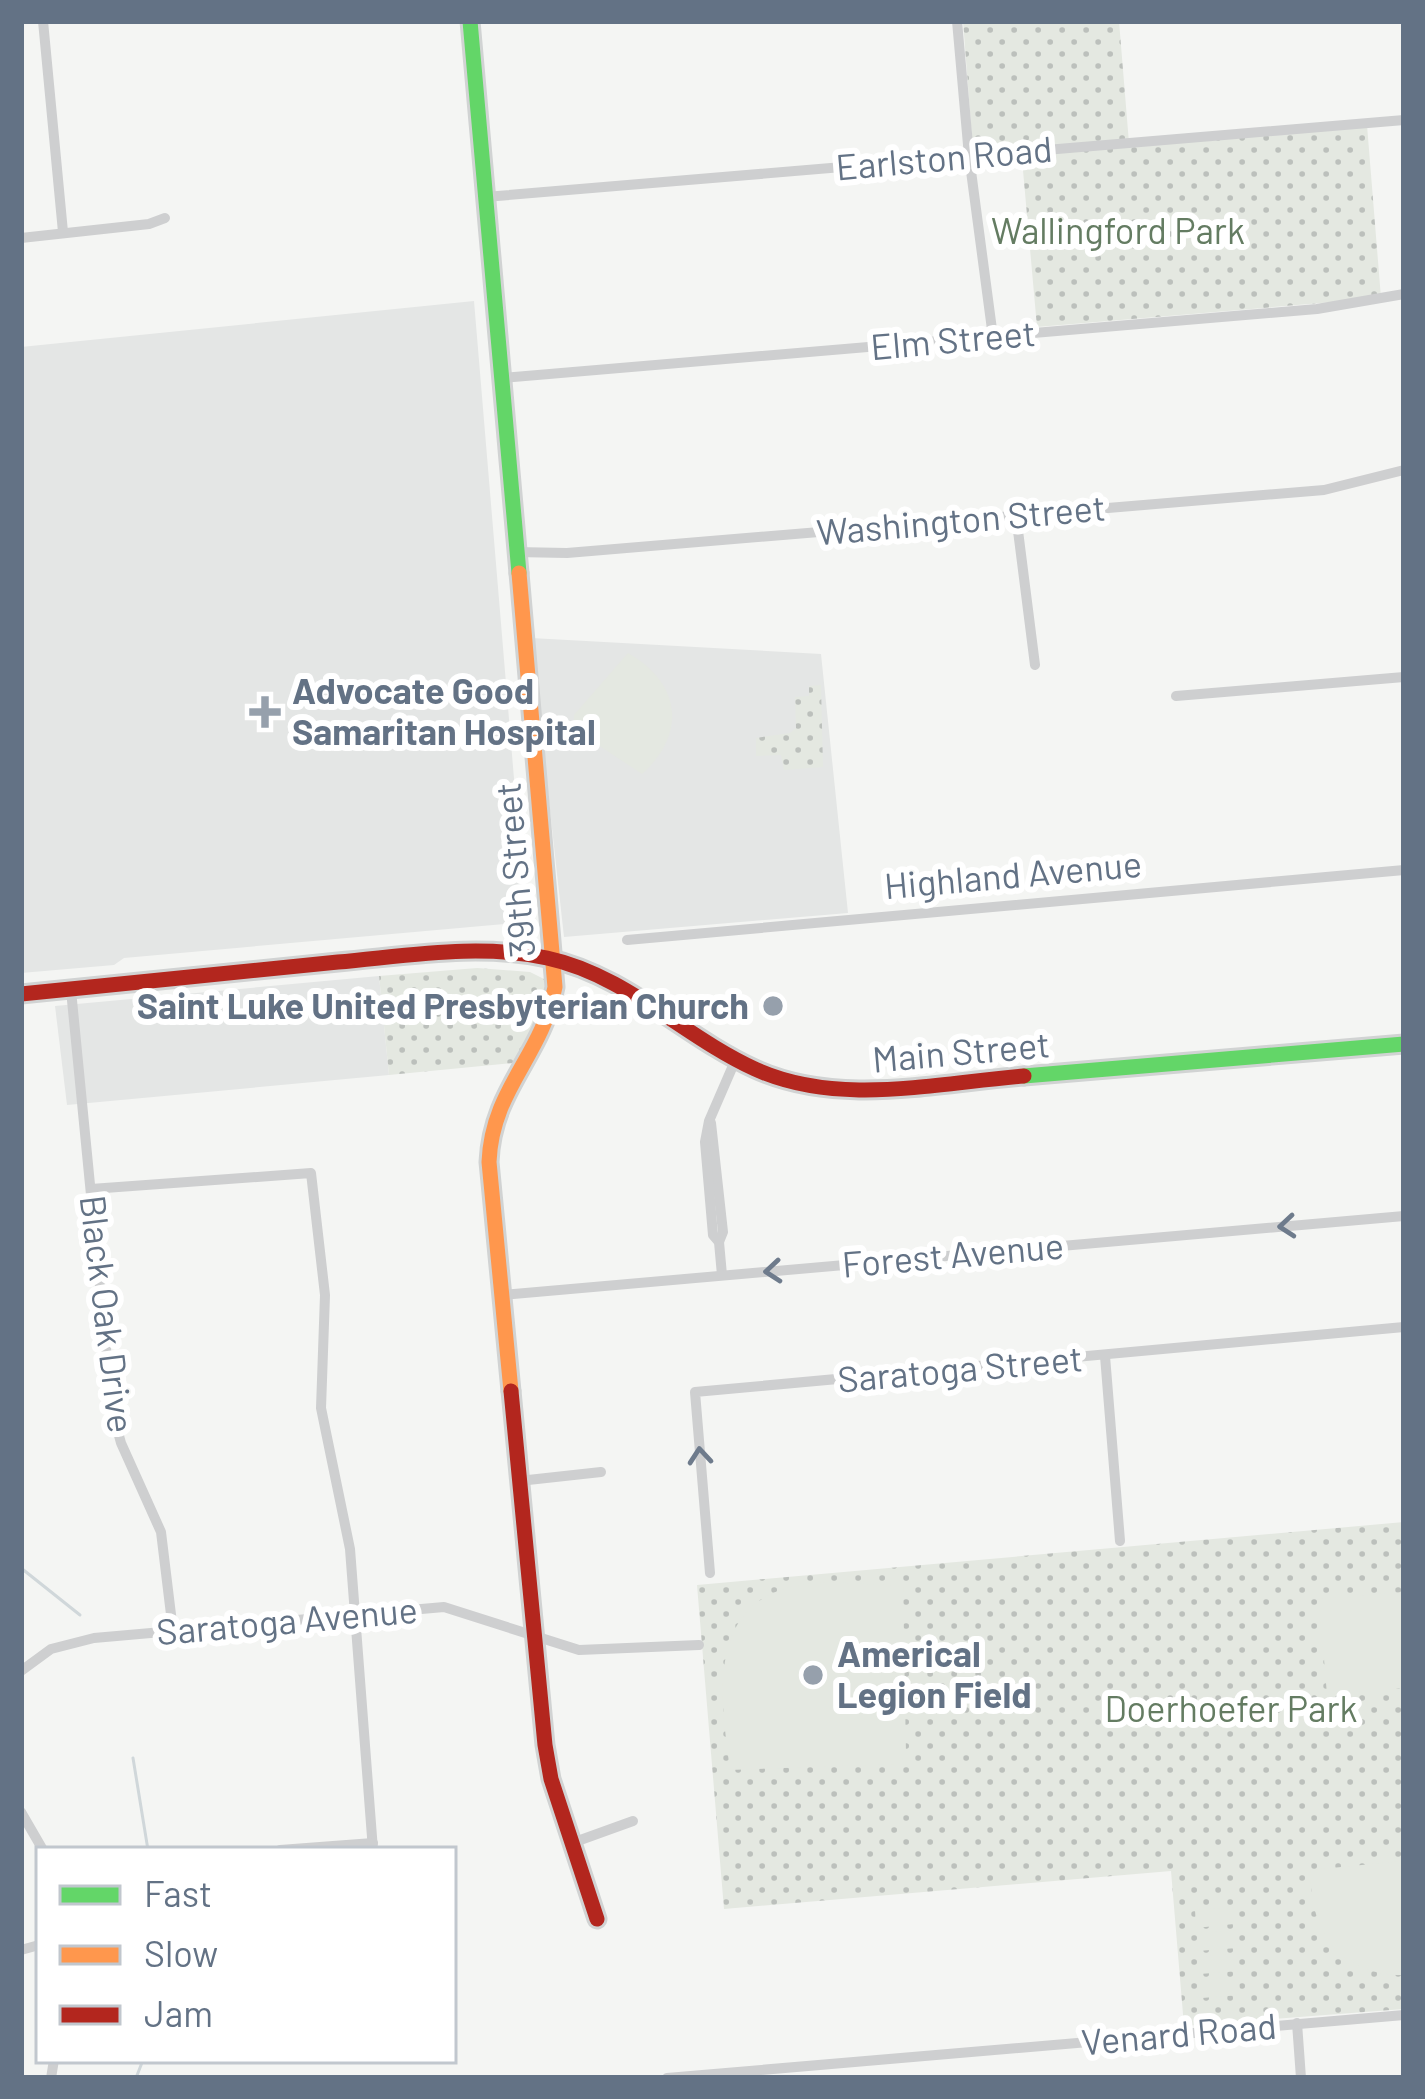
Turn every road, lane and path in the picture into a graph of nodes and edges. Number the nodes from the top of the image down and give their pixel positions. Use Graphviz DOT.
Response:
graph roads {
  1 [pos="43,21"];
  2 [pos="470,21"];
  3 [pos="957,21"];
  4 [pos="1404,120"];
  5 [pos="969,156"];
  6 [pos="484,197"];
  7 [pos="165,218"];
  8 [pos="63,232"];
  9 [pos="21,238"];
  10 [pos="1404,294"];
  11 [pos="993,337"];
  12 [pos="501,378"];
  13 [pos="1404,470"];
  14 [pos="1016,515"];
  15 [pos="515,552"];
  16 [pos="1035,665"];
  17 [pos="1404,677"];
  18 [pos="1176,696"];
  19 [pos="1404,870"];
  20 [pos="627,940"];
  21 [pos="554,960"];
  22 [pos="71,990"];
  23 [pos="21,994"];
  24 [pos="1404,1044"];
  25 [pos="735,1061"];
  26 [pos="91,1189"];
  27 [pos="1404,1216"];
  28 [pos="722,1275"];
  29 [pos="502,1295"];
  30 [pos="1404,1328"];
  31 [pos="1105,1356"];
  32 [pos="601,1472"];
  33 [pos="519,1481"];
  34 [pos="1120,1541"];
  35 [pos="710,1573"];
  36 [pos="356,1615"];
  37 [pos="173,1631"];
  38 [pos="534,1636"];
  39 [pos="699,1645"];
  40 [pos="21,1671"];
  41 [pos="21,1812"];
  42 [pos="634,1821"];
  43 [pos="572,1843"];
  44 [pos="373,1846"];
  45 [pos="41,1847"];
  46 [pos="597,1919"];
  47 [pos="1404,2015"];
  48 [pos="1297,2024"];
  49 [pos="668,2078"];
  50 [pos="1301,2078"];
  1 -- 8 [label="street"];
  2 -- 6 [label="street, 39th Street"];
  3 -- 5 [label="street"];
  4 -- 5 [label="street, Earlston Road"];
  5 -- 6 [label="street, Earlston Road"];
  5 -- 11 [label="street"];
  6 -- 12 [label="street, 39th Street"];
  7 -- 8 [label="street"];
  8 -- 9 [label="street"];
  10 -- 11 [label="street, Elm Street"];
  11 -- 12 [label="street, Elm Street"];
  12 -- 15 [label="street, 39th Street"];
  13 -- 14 [label="street, Washington Street"];
  14 -- 15 [label="street, Washington Street"];
  14 -- 16 [label="street"];
  15 -- 21 [label="street, 39th Street"];
  17 -- 18 [label="street"];
  19 -- 20 [label="street, Highland Avenue"];
  21 -- 22 [label="street"];
  21 -- 25 [label="street, Main Street"];
  21 -- 29 [label="street, 39th Street"];
  22 -- 23 [label="street"];
  22 -- 26 [label="street, Black Oak Drive"];
  24 -- 25 [label="street, Main Street"];
  25 -- 28 [label="street"];
  26 -- 36 [label="street"];
  26 -- 37 [label="street, Black Oak Drive"];
  27 -- 28 [label="street, Forest Avenue, one-way"];
  28 -- 29 [label="street, Forest Avenue"];
  29 -- 33 [label="street, 39th Street"];
  30 -- 31 [label="street, Saratoga Street"];
  31 -- 34 [label="street"];
  35 -- 31 [label="street, Saratoga Street, one-way"];
  32 -- 33 [label="street"];
  33 -- 38 [label="street, 39th Street"];
  36 -- 37 [label="street, Saratoga Avenue"];
  36 -- 38 [label="street, Saratoga Avenue"];
  36 -- 44 [label="street"];
  37 -- 40 [label="street, Saratoga Avenue"];
  38 -- 39 [label="street, Saratoga Avenue"];
  38 -- 43 [label="street, 39th Street"];
  41 -- 45 [label="street"];
  42 -- 43 [label="street"];
  43 -- 46 [label="street, 39th Street"];
  47 -- 48 [label="street, Venard Road"];
  48 -- 49 [label="street, Venard Road"];
  48 -- 50 [label="street"];
}
